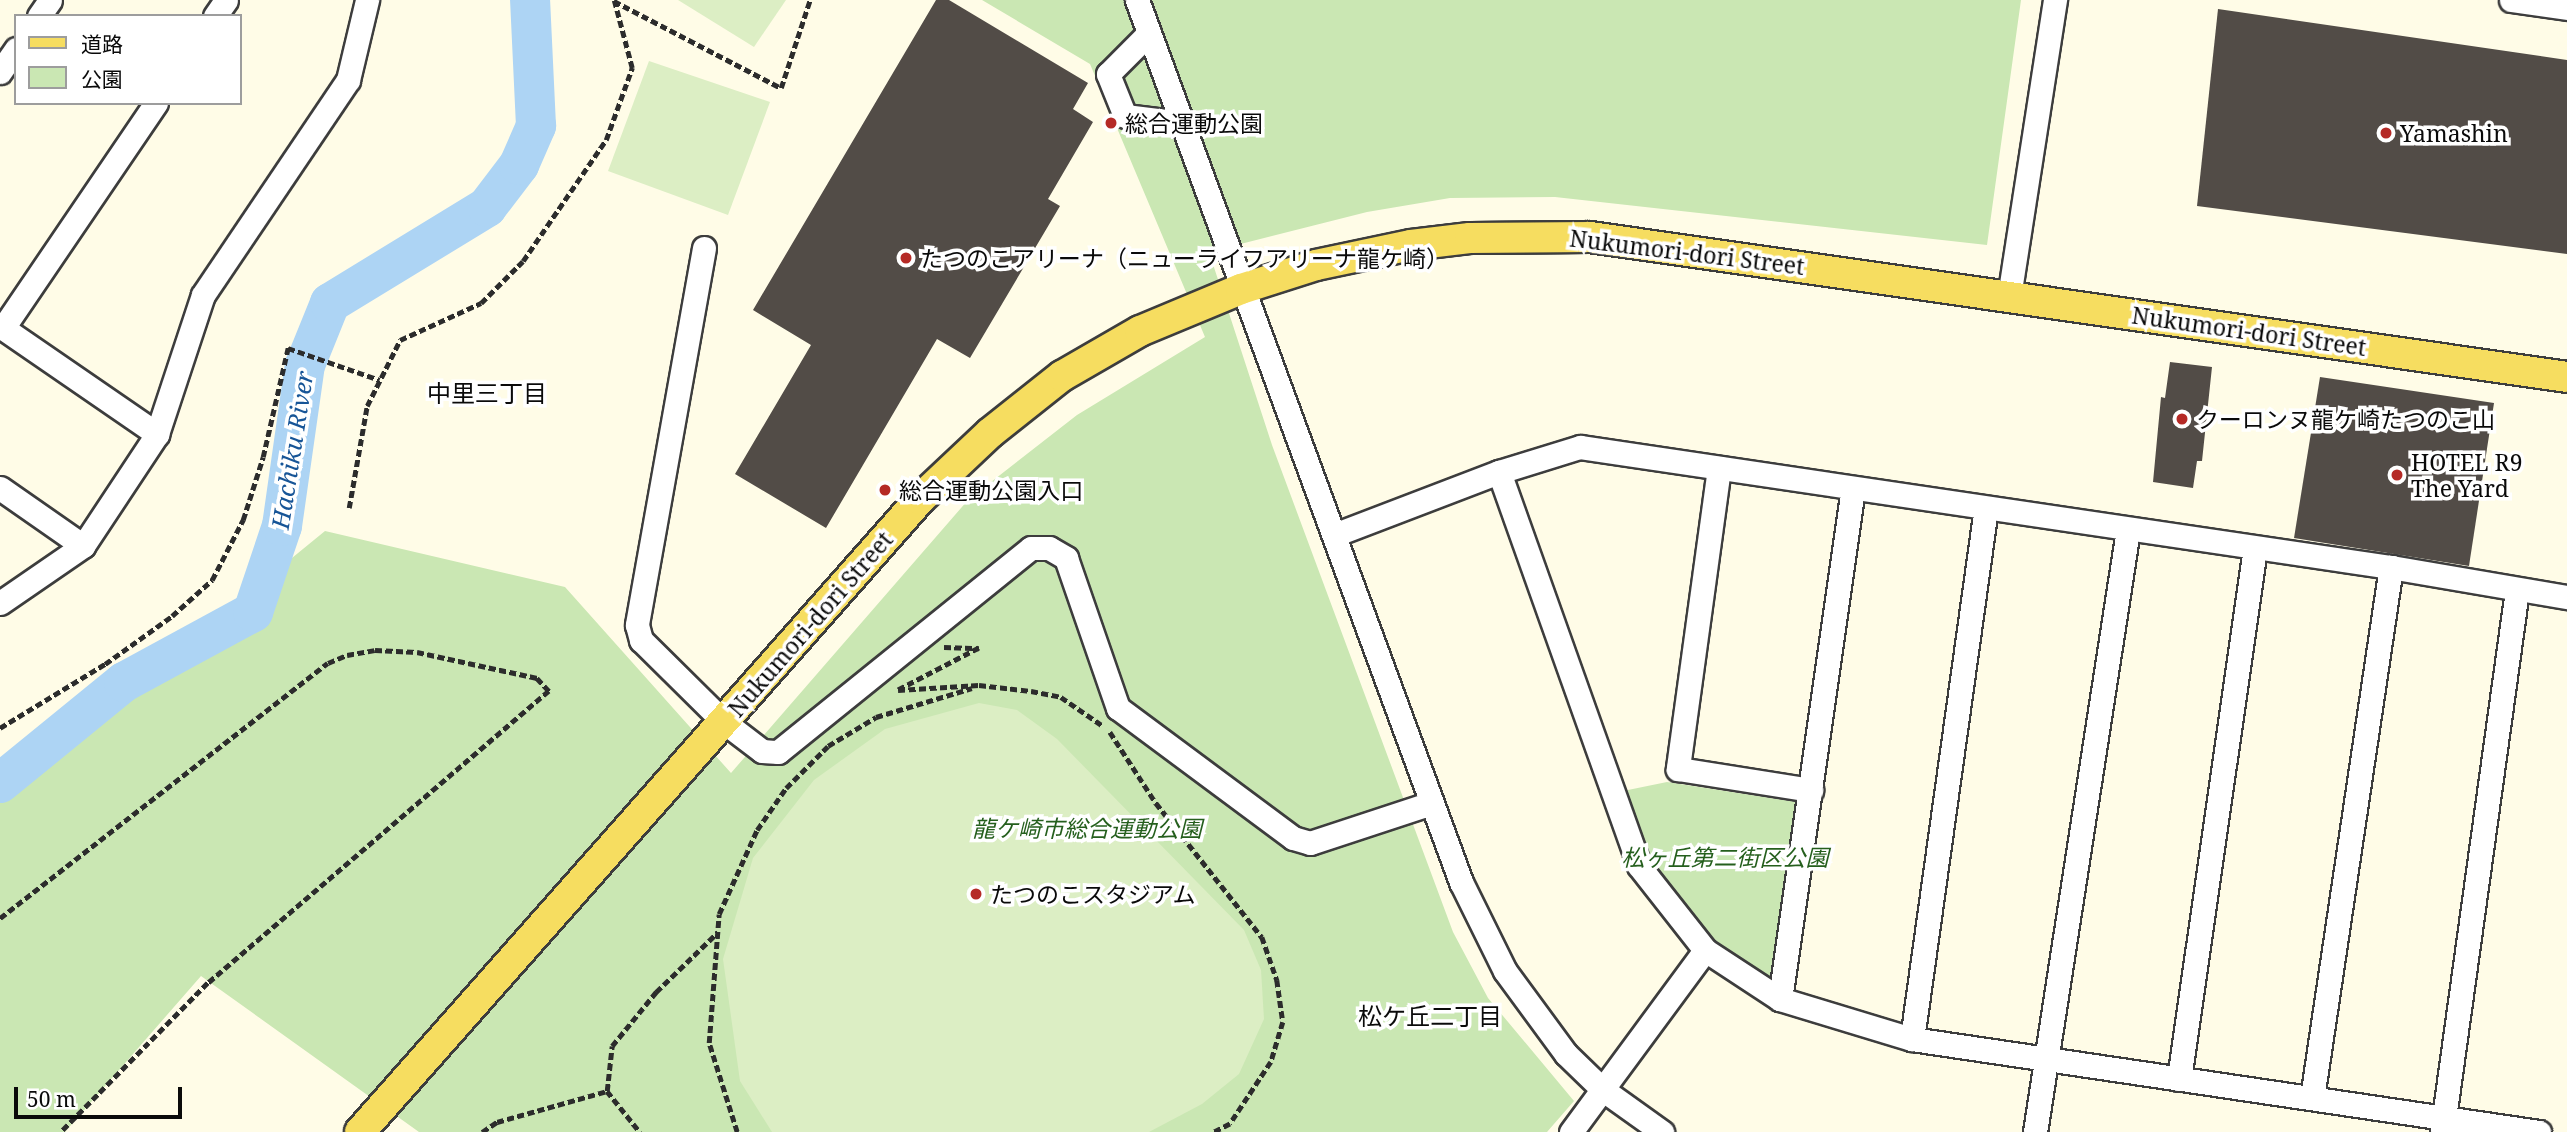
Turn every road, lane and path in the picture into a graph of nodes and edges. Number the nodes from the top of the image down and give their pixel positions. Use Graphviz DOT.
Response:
graph roads {
  1 [pos="367,0"];
  2 [pos="614,0"];
  3 [pos="810,0"];
  4 [pos="1138,0"];
  5 [pos="2055,0"];
  6 [pos="2511,0"];
  7 [pos="2567,8"];
  8 [pos="1149,33"];
  9 [pos="14,52"];
  10 [pos="0,72"];
  11 [pos="155,105"];
  12 [pos="1182,123"];
  13 [pos="704,248"];
  14 [pos="1241,289"];
  15 [pos="2009,297"];
  16 [pos="1,327"];
  17 [pos="2567,377"];
  18 [pos="380,380"];
  19 [pos="157,434"];
  20 [pos="1719,468"];
  21 [pos="1499,472"];
  22 [pos="0,488"];
  23 [pos="1853,488"];
  24 [pos="349,508"];
  25 [pos="1986,508"];
  26 [pos="2128,530"];
  27 [pos="1334,535"];
  28 [pos="83,546"];
  29 [pos="2255,548"];
  30 [pos="2391,567"];
  31 [pos="2517,590"];
  32 [pos="2567,597"];
  33 [pos="0,603"];
  34 [pos="944,639"];
  35 [pos="979,685"];
  36 [pos="724,722"];
  37 [pos="0,728"];
  38 [pos="1811,790"];
  39 [pos="1432,803"];
  40 [pos="0,918"];
  41 [pos="718,932"];
  42 [pos="1705,950"];
  43 [pos="1780,999"];
  44 [pos="1912,1040"];
  45 [pos="2045,1060"];
  46 [pos="2179,1079"];
  47 [pos="1602,1089"];
  48 [pos="607,1091"];
  49 [pos="2312,1098"];
  50 [pos="2443,1125"];
  51 [pos="61,1132"];
  52 [pos="360,1132"];
  53 [pos="482,1132"];
  54 [pos="640,1132"];
  55 [pos="737,1132"];
  56 [pos="1214,1132"];
  57 [pos="1571,1132"];
  58 [pos="1662,1132"];
  59 [pos="2035,1132"];
  60 [pos="2539,1132"];
  1 -- 19 [label="street"];
  2 -- 3 [label="path"];
  2 -- 18 [label="path"];
  4 -- 8 [label="street"];
  5 -- 15 [label="street"];
  6 -- 7 [label="street"];
  8 -- 12 [label="street"];
  8 -- 12 [label="street"];
  9 -- 10 [label="street"];
  11 -- 16 [label="street"];
  12 -- 14 [label="street"];
  13 -- 36 [label="street"];
  14 -- 15 [label="main road, Nukumori-dori Street"];
  14 -- 27 [label="street"];
  14 -- 36 [label="main road, Nukumori-dori Street"];
  15 -- 17 [label="main road, Nukumori-dori Street"];
  16 -- 19 [label="street"];
  18 -- 24 [label="path"];
  18 -- 37 [label="path"];
  19 -- 28 [label="street"];
  20 -- 21 [label="street"];
  20 -- 23 [label="street"];
  20 -- 38 [label="street"];
  21 -- 27 [label="street"];
  21 -- 42 [label="street"];
  22 -- 28 [label="street"];
  23 -- 25 [label="street"];
  23 -- 38 [label="street"];
  25 -- 26 [label="street"];
  25 -- 44 [label="street"];
  26 -- 29 [label="street"];
  26 -- 45 [label="street"];
  27 -- 39 [label="street"];
  28 -- 33 [label="street"];
  29 -- 30 [label="street"];
  29 -- 46 [label="street"];
  30 -- 31 [label="street"];
  30 -- 49 [label="street"];
  31 -- 32 [label="street"];
  31 -- 50 [label="street"];
  34 -- 35 [label="path"];
  35 -- 41 [label="path"];
  35 -- 56 [label="path"];
  36 -- 39 [label="street"];
  36 -- 52 [label="main road, Nukumori-dori Street"];
  38 -- 43 [label="street"];
  39 -- 47 [label="street"];
  40 -- 51 [label="path"];
  41 -- 48 [label="path"];
  41 -- 55 [label="path"];
  42 -- 43 [label="street"];
  42 -- 47 [label="street"];
  43 -- 44 [label="street"];
  44 -- 45 [label="street"];
  45 -- 46 [label="street"];
  45 -- 59 [label="street"];
  46 -- 49 [label="street"];
  47 -- 57 [label="street"];
  47 -- 58 [label="street"];
  48 -- 53 [label="path"];
  48 -- 54 [label="path"];
  49 -- 50 [label="street"];
  50 -- 60 [label="street"];
}
